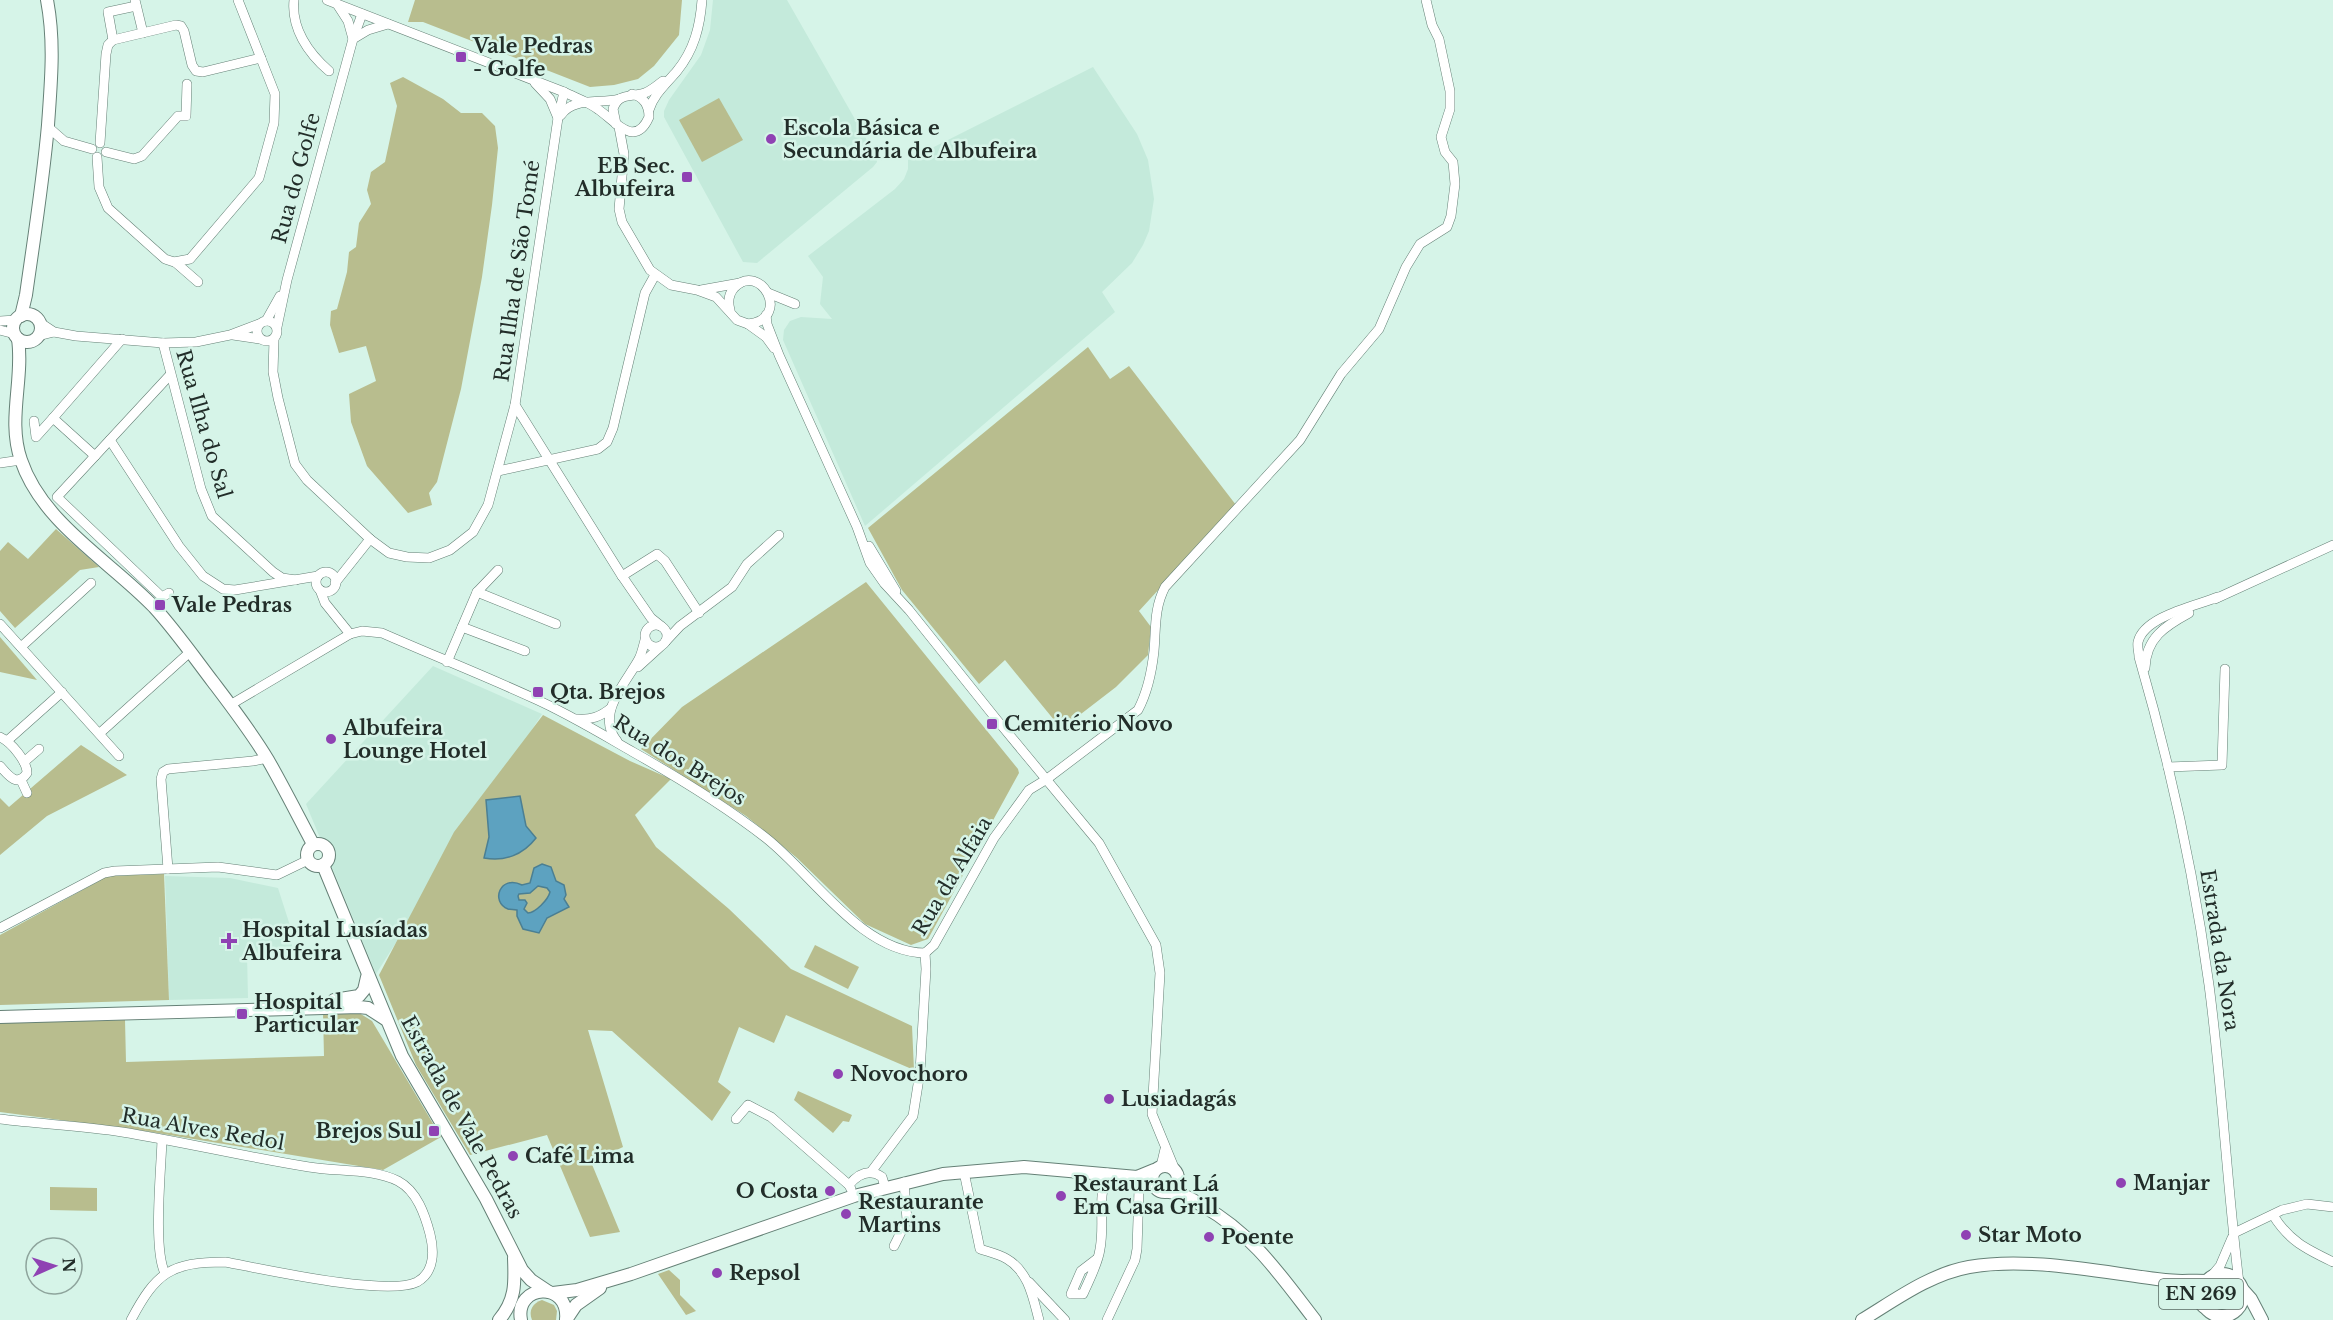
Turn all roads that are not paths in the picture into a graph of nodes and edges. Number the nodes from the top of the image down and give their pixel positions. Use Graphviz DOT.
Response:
graph roads {
  1 [pos="46,0"];
  2 [pos="238,0"];
  3 [pos="294,0"];
  4 [pos="327,0"];
  5 [pos="702,0"];
  6 [pos="1426,0"];
  7 [pos="136,3"];
  8 [pos="337,4"];
  9 [pos="362,14"];
  10 [pos="388,24"];
  11 [pos="143,33"];
  12 [pos="353,39"];
  13 [pos="110,42"];
  14 [pos="261,58"];
  15 [pos="329,70"];
  16 [pos="677,71"];
  17 [pos="532,80"];
  18 [pos="187,84"];
  19 [pos="564,92"];
  20 [pos="632,94"];
  21 [pos="619,99"];
  22 [pos="587,102"];
  23 [pos="649,110"];
  24 [pos="558,118"];
  25 [pos="617,125"];
  26 [pos="48,127"];
  27 [pos="636,131"];
  28 [pos="64,141"];
  29 [pos="99,150"];
  30 [pos="46,151"];
  31 [pos="624,154"];
  32 [pos="174,262"];
  33 [pos="655,275"];
  34 [pos="287,280"];
  35 [pos="198,282"];
  36 [pos="740,283"];
  37 [pos="698,290"];
  38 [pos="768,293"];
  39 [pos="730,311"];
  40 [pos="768,312"];
  41 [pos="27,318"];
  42 [pos="0,321"];
  43 [pos="263,323"];
  44 [pos="748,324"];
  45 [pos="277,327"];
  46 [pos="0,330"];
  47 [pos="54,332"];
  48 [pos="230,335"];
  49 [pos="16,336"];
  50 [pos="35,338"];
  51 [pos="122,339"];
  52 [pos="266,340"];
  53 [pos="163,343"];
  54 [pos="779,355"];
  55 [pos="20,365"];
  56 [pos="170,375"];
  57 [pos="515,405"];
  58 [pos="53,418"];
  59 [pos="34,421"];
  60 [pos="110,440"];
  61 [pos="95,456"];
  62 [pos="21,460"];
  63 [pos="549,460"];
  64 [pos="0,463"];
  65 [pos="498,471"];
  66 [pos="778,535"];
  67 [pos="370,540"];
  68 [pos="2333,545"];
  69 [pos="348,566"];
  70 [pos="271,570"];
  71 [pos="498,570"];
  72 [pos="622,576"];
  73 [pos="296,579"];
  74 [pos="321,581"];
  75 [pos="91,583"];
  76 [pos="269,584"];
  77 [pos="334,586"];
  78 [pos="477,592"];
  79 [pos="169,593"];
  80 [pos="639,600"];
  81 [pos="325,603"];
  82 [pos="699,613"];
  83 [pos="0,624"];
  84 [pos="556,624"];
  85 [pos="661,626"];
  86 [pos="462,627"];
  87 [pos="350,634"];
  88 [pos="645,636"];
  89 [pos="663,644"];
  90 [pos="21,647"];
  91 [pos="525,651"];
  92 [pos="190,652"];
  93 [pos="447,662"];
  94 [pos="2225,669"];
  95 [pos="626,679"];
  96 [pos="62,692"];
  97 [pos="230,705"];
  98 [pos="605,717"];
  99 [pos="574,719"];
  100 [pos="598,731"];
  101 [pos="100,734"];
  102 [pos="3,739"];
  103 [pos="620,744"];
  104 [pos="39,749"];
  105 [pos="119,756"];
  106 [pos="267,758"];
  107 [pos="24,762"];
  108 [pos="0,766"];
  109 [pos="2168,767"];
  110 [pos="1047,779"];
  111 [pos="21,780"];
  112 [pos="27,793"];
  113 [pos="313,844"];
  114 [pos="308,860"];
  115 [pos="323,865"];
  116 [pos="168,869"];
  117 [pos="0,928"];
  118 [pos="925,953"];
  119 [pos="368,977"];
  120 [pos="0,1011"];
  121 [pos="0,1017"];
  122 [pos="386,1018"];
  123 [pos="0,1119"];
  124 [pos="736,1119"];
  125 [pos="162,1140"];
  126 [pos="1166,1149"];
  127 [pos="1157,1168"];
  128 [pos="871,1172"];
  129 [pos="964,1172"];
  130 [pos="1177,1172"];
  131 [pos="1107,1174"];
  132 [pos="904,1182"];
  133 [pos="1145,1184"];
  134 [pos="885,1187"];
  135 [pos="851,1191"];
  136 [pos="1163,1191"];
  137 [pos="2333,1208"];
  138 [pos="1216,1213"];
  139 [pos="2273,1215"];
  140 [pos="2234,1233"];
  141 [pos="894,1246"];
  142 [pos="513,1254"];
  143 [pos="1098,1258"];
  144 [pos="2333,1262"];
  145 [pos="165,1273"];
  146 [pos="631,1274"];
  147 [pos="2166,1280"];
  148 [pos="2208,1280"];
  149 [pos="1028,1281"];
  150 [pos="2241,1286"];
  151 [pos="551,1292"];
  152 [pos="2207,1310"];
  153 [pos="521,1311"];
  154 [pos="2224,1318"];
  155 [pos="131,1320"];
  156 [pos="499,1320"];
  157 [pos="566,1320"];
  158 [pos="1039,1320"];
  159 [pos="1065,1320"];
  160 [pos="1107,1320"];
  161 [pos="1315,1320"];
  162 [pos="1862,1320"];
  163 [pos="2262,1320"];
  1 -- 26 [label="main road"];
  2 -- 14 [label="street"];
  3 -- 15 [label="street"];
  4 -- 8 [label="street"];
  5 -- 16 [label="street"];
  6 -- 110 [label="street, Rua da Alfaia"];
  7 -- 11 [label="street"];
  7 -- 13 [label="street"];
  8 -- 9 [label="street"];
  8 -- 12 [label="street"];
  9 -- 10 [label="street"];
  9 -- 12 [label="street, Rua do Golfe"];
  10 -- 12 [label="street"];
  10 -- 17 [label="street"];
  11 -- 13 [label="street"];
  11 -- 14 [label="street"];
  12 -- 34 [label="street, Rua do Golfe"];
  13 -- 29 [label="street"];
  14 -- 32 [label="street"];
  16 -- 20 [label="street"];
  16 -- 23 [label="street"];
  17 -- 19 [label="street"];
  17 -- 24 [label="street"];
  18 -- 29 [label="street"];
  19 -- 22 [label="street"];
  19 -- 24 [label="street, Rua Ilha de São Tomé"];
  20 -- 21 [label="street"];
  20 -- 23 [label="street"];
  21 -- 22 [label="street"];
  21 -- 25 [label="street"];
  22 -- 24 [label="street"];
  22 -- 25 [label="street"];
  23 -- 27 [label="street"];
  24 -- 57 [label="street, Rua Ilha de São Tomé"];
  25 -- 27 [label="street"];
  25 -- 31 [label="street"];
  26 -- 28 [label="street"];
  26 -- 30 [label="main road"];
  27 -- 31 [label="street"];
  28 -- 29 [label="street"];
  28 -- 30 [label="street"];
  29 -- 32 [label="street"];
  30 -- 41 [label="main road"];
  31 -- 33 [label="street"];
  32 -- 35 [label="street"];
  33 -- 37 [label="street"];
  33 -- 63 [label="street"];
  34 -- 43 [label="street"];
  34 -- 45 [label="street, Rua do Golfe"];
  36 -- 37 [label="street"];
  36 -- 38 [label="street"];
  36 -- 39 [label="street"];
  37 -- 39 [label="street"];
  38 -- 40 [label="street"];
  38 -- 40 [label="street"];
  39 -- 44 [label="street"];
  40 -- 44 [label="street"];
  40 -- 54 [label="street"];
  41 -- 42 [label="street"];
  41 -- 47 [label="street"];
  41 -- 49 [label="main road"];
  41 -- 50 [label="main road"];
  43 -- 45 [label="street"];
  43 -- 48 [label="street"];
  43 -- 52 [label="street"];
  44 -- 54 [label="street"];
  45 -- 52 [label="street, Rua do Golfe"];
  46 -- 49 [label="street"];
  47 -- 50 [label="street"];
  47 -- 51 [label="street"];
  48 -- 52 [label="street"];
  48 -- 53 [label="street"];
  49 -- 50 [label="main road"];
  49 -- 55 [label="main road"];
  50 -- 55 [label="main road"];
  51 -- 53 [label="street"];
  51 -- 58 [label="street"];
  52 -- 67 [label="street"];
  53 -- 56 [label="street, Rua Ilha do Sal"];
  54 -- 110 [label="street"];
  55 -- 62 [label="main road"];
  56 -- 60 [label="street"];
  56 -- 70 [label="street, Rua Ilha do Sal"];
  57 -- 63 [label="street, Rua Ilha de São Tomé"];
  57 -- 65 [label="street"];
  58 -- 59 [label="street"];
  58 -- 61 [label="street"];
  60 -- 61 [label="street"];
  60 -- 76 [label="street"];
  61 -- 79 [label="street"];
  62 -- 64 [label="street"];
  62 -- 92 [label="main road"];
  63 -- 65 [label="street"];
  63 -- 72 [label="street, Rua Ilha de São Tomé"];
  65 -- 67 [label="street"];
  66 -- 82 [label="street"];
  67 -- 69 [label="street"];
  68 -- 109 [label="street, Estrada da Nora"];
  69 -- 74 [label="street"];
  69 -- 77 [label="street"];
  70 -- 73 [label="street, Rua Ilha do Sal"];
  70 -- 76 [label="street"];
  71 -- 78 [label="street"];
  72 -- 80 [label="street, Rua Ilha de São Tomé"];
  72 -- 82 [label="street"];
  73 -- 74 [label="street, Rua Ilha do Sal"];
  73 -- 76 [label="street"];
  74 -- 77 [label="street"];
  74 -- 77 [label="street"];
  74 -- 81 [label="street"];
  75 -- 90 [label="street"];
  77 -- 81 [label="street"];
  78 -- 84 [label="street"];
  78 -- 86 [label="street"];
  80 -- 85 [label="street, Rua Ilha de São Tomé"];
  80 -- 88 [label="street, Rua Ilha de São Tomé"];
  81 -- 87 [label="street"];
  82 -- 89 [label="street"];
  83 -- 90 [label="street"];
  85 -- 88 [label="street"];
  85 -- 89 [label="street, Rua Ilha de São Tomé"];
  86 -- 91 [label="street"];
  86 -- 93 [label="street"];
  87 -- 93 [label="street, Rua dos Brejos"];
  87 -- 97 [label="street, Rua dos Brejos"];
  88 -- 89 [label="street"];
  88 -- 95 [label="street"];
  89 -- 95 [label="street"];
  90 -- 96 [label="street"];
  92 -- 97 [label="main road"];
  92 -- 101 [label="street"];
  93 -- 99 [label="street, Rua dos Brejos"];
  94 -- 109 [label="street"];
  95 -- 98 [label="street"];
  96 -- 101 [label="street"];
  96 -- 102 [label="street"];
  97 -- 106 [label="main road"];
  98 -- 99 [label="street"];
  98 -- 100 [label="street"];
  98 -- 103 [label="street"];
  99 -- 100 [label="street, Rua dos Brejos"];
  100 -- 103 [label="street, Rua dos Brejos"];
  101 -- 105 [label="street"];
  102 -- 107 [label="street"];
  103 -- 118 [label="street, Rua dos Brejos"];
  104 -- 107 [label="street"];
  106 -- 113 [label="main road"];
  106 -- 116 [label="street"];
  107 -- 111 [label="street"];
  108 -- 111 [label="street"];
  109 -- 140 [label="street, Estrada da Nora"];
  110 -- 118 [label="street, Rua da Alfaia"];
  110 -- 126 [label="street"];
  111 -- 112 [label="street"];
  113 -- 114 [label="main road"];
  113 -- 115 [label="main road"];
  114 -- 115 [label="main road"];
  114 -- 116 [label="street"];
  115 -- 119 [label="main road, Estrada de Vale Pedras"];
  116 -- 117 [label="street"];
  118 -- 128 [label="street, Rua da Alfaia"];
  119 -- 120 [label="main road"];
  119 -- 122 [label="main road, Estrada de Vale Pedras"];
  121 -- 122 [label="main road"];
  122 -- 142 [label="main road, Estrada de Vale Pedras"];
  123 -- 125 [label="street, Rua Alves Redol"];
  124 -- 135 [label="street"];
  125 -- 145 [label="street"];
  125 -- 145 [label="street, Rua Alves Redol"];
  126 -- 127 [label="street"];
  126 -- 130 [label="street"];
  127 -- 130 [label="main road"];
  127 -- 131 [label="main road"];
  127 -- 136 [label="main road"];
  128 -- 134 [label="street"];
  128 -- 135 [label="street"];
  129 -- 131 [label="main road"];
  129 -- 132 [label="main road"];
  129 -- 149 [label="street"];
  130 -- 136 [label="main road"];
  130 -- 138 [label="main road"];
  131 -- 133 [label="main road"];
  131 -- 143 [label="street"];
  132 -- 134 [label="main road"];
  132 -- 141 [label="street"];
  133 -- 136 [label="main road"];
  133 -- 160 [label="street"];
  134 -- 135 [label="main road"];
  135 -- 146 [label="main road"];
  136 -- 138 [label="main road"];
  137 -- 139 [label="street"];
  138 -- 161 [label="main road"];
  139 -- 140 [label="street"];
  139 -- 144 [label="street"];
  140 -- 148 [label="street"];
  140 -- 150 [label="street, Estrada da Nora"];
  142 -- 151 [label="main road, Estrada de Vale Pedras"];
  142 -- 153 [label="main road, Estrada de Vale Pedras"];
  142 -- 156 [label="main road"];
  145 -- 155 [label="street, Rua Alves Redol"];
  146 -- 151 [label="main road"];
  146 -- 157 [label="main road"];
  147 -- 148 [label="main road, EN 269"];
  147 -- 152 [label="main road, EN 269"];
  147 -- 162 [label="main road, EN 269"];
  148 -- 150 [label="main road, EN 269"];
  148 -- 152 [label="main road, EN 269"];
  149 -- 158 [label="street"];
  149 -- 159 [label="street"];
  150 -- 154 [label="main road, EN 269"];
  150 -- 163 [label="main road, EN 269"];
  151 -- 153 [label="main road"];
  151 -- 157 [label="main road"];
  152 -- 154 [label="main road, EN 269"];
  153 -- 156 [label="main road"];
}
